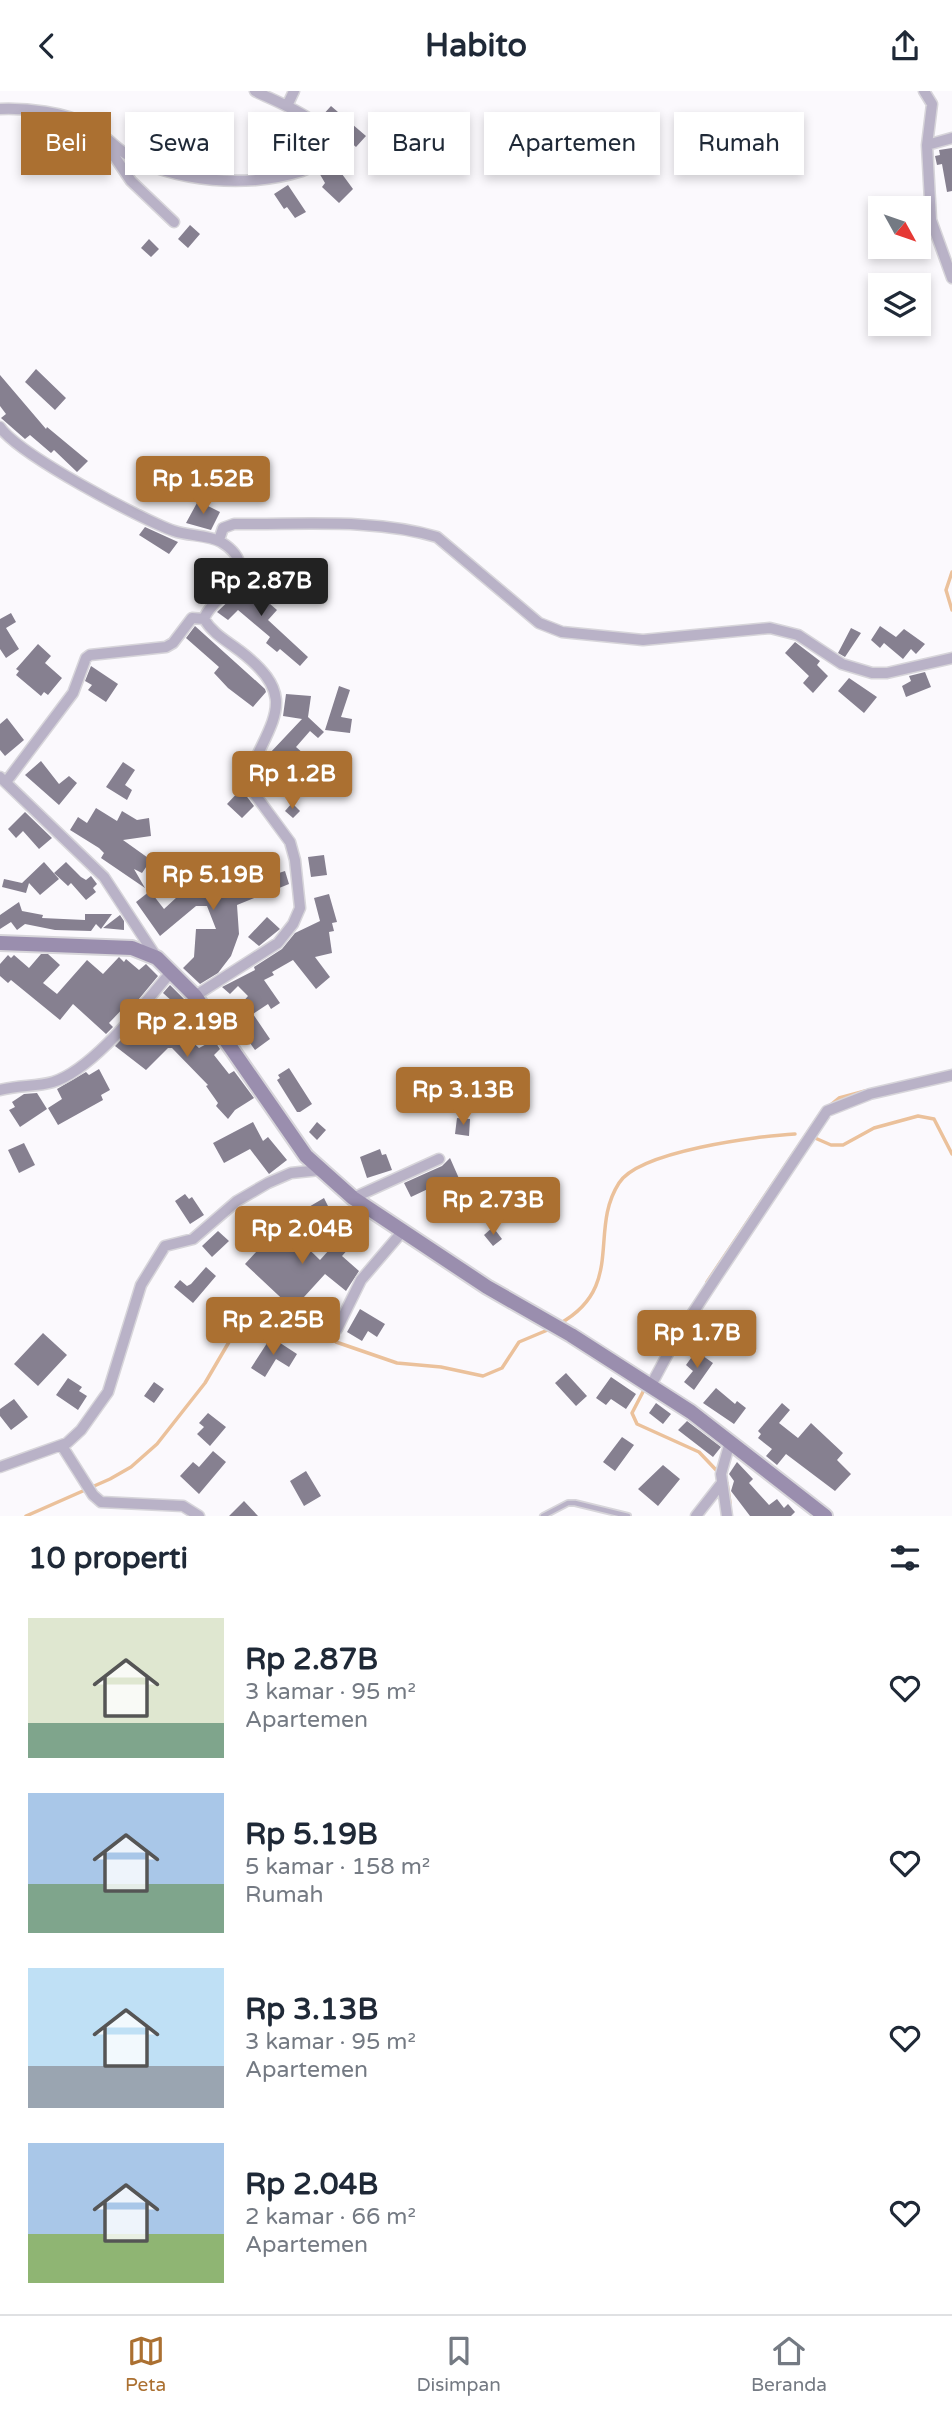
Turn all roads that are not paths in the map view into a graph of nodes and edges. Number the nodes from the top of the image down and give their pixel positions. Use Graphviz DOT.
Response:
graph roads {
  1 [pos="255,91"];
  2 [pos="294,91"];
  3 [pos="924,91"];
  4 [pos="287,106"];
  5 [pos="0,109"];
  6 [pos="30,112"];
  7 [pos="952,138"];
  8 [pos="111,142"];
  9 [pos="927,145"];
  10 [pos="111,151"];
  11 [pos="174,222"];
  12 [pos="952,278"];
  13 [pos="0,427"];
  14 [pos="219,540"];
  15 [pos="204,619"];
  16 [pos="952,658"];
  17 [pos="3,779"];
  18 [pos="0,943"];
  19 [pos="157,958"];
  20 [pos="172,971"];
  21 [pos="195,996"];
  22 [pos="952,1075"];
  23 [pos="0,1090"];
  24 [pos="439,1159"];
  25 [pos="320,1170"];
  26 [pos="353,1198"];
  27 [pos="402,1232"];
  28 [pos="337,1329"];
  29 [pos="650,1387"];
  30 [pos="730,1442"];
  31 [pos="62,1446"];
  32 [pos="0,1467"];
  33 [pos="721,1484"];
  34 [pos="199,1516"];
  35 [pos="543,1516"];
  36 [pos="628,1516"];
  37 [pos="696,1516"];
  38 [pos="727,1516"];
  39 [pos="825,1516"];
  1 -- 4 [label="street"];
  2 -- 4 [label="street"];
  3 -- 9 [label="street"];
  4 -- 8 [label="street"];
  5 -- 6 [label="street"];
  7 -- 9 [label="street"];
  9 -- 12 [label="street"];
  10 -- 11 [label="street"];
  13 -- 14 [label="street"];
  14 -- 15 [label="street"];
  14 -- 16 [label="street"];
  15 -- 17 [label="street"];
  15 -- 21 [label="street"];
  17 -- 19 [label="street"];
  18 -- 19 [label="main road"];
  19 -- 20 [label="main road"];
  20 -- 21 [label="main road"];
  20 -- 23 [label="street"];
  21 -- 25 [label="main road"];
  22 -- 29 [label="street"];
  24 -- 26 [label="street"];
  25 -- 26 [label="main road"];
  25 -- 31 [label="street"];
  26 -- 27 [label="main road"];
  27 -- 28 [label="street"];
  27 -- 29 [label="main road"];
  29 -- 30 [label="main road"];
  30 -- 33 [label="street"];
  30 -- 39 [label="main road"];
  31 -- 32 [label="street"];
  31 -- 34 [label="street"];
  33 -- 37 [label="street"];
  33 -- 38 [label="street"];
  35 -- 36 [label="lane"];
}
